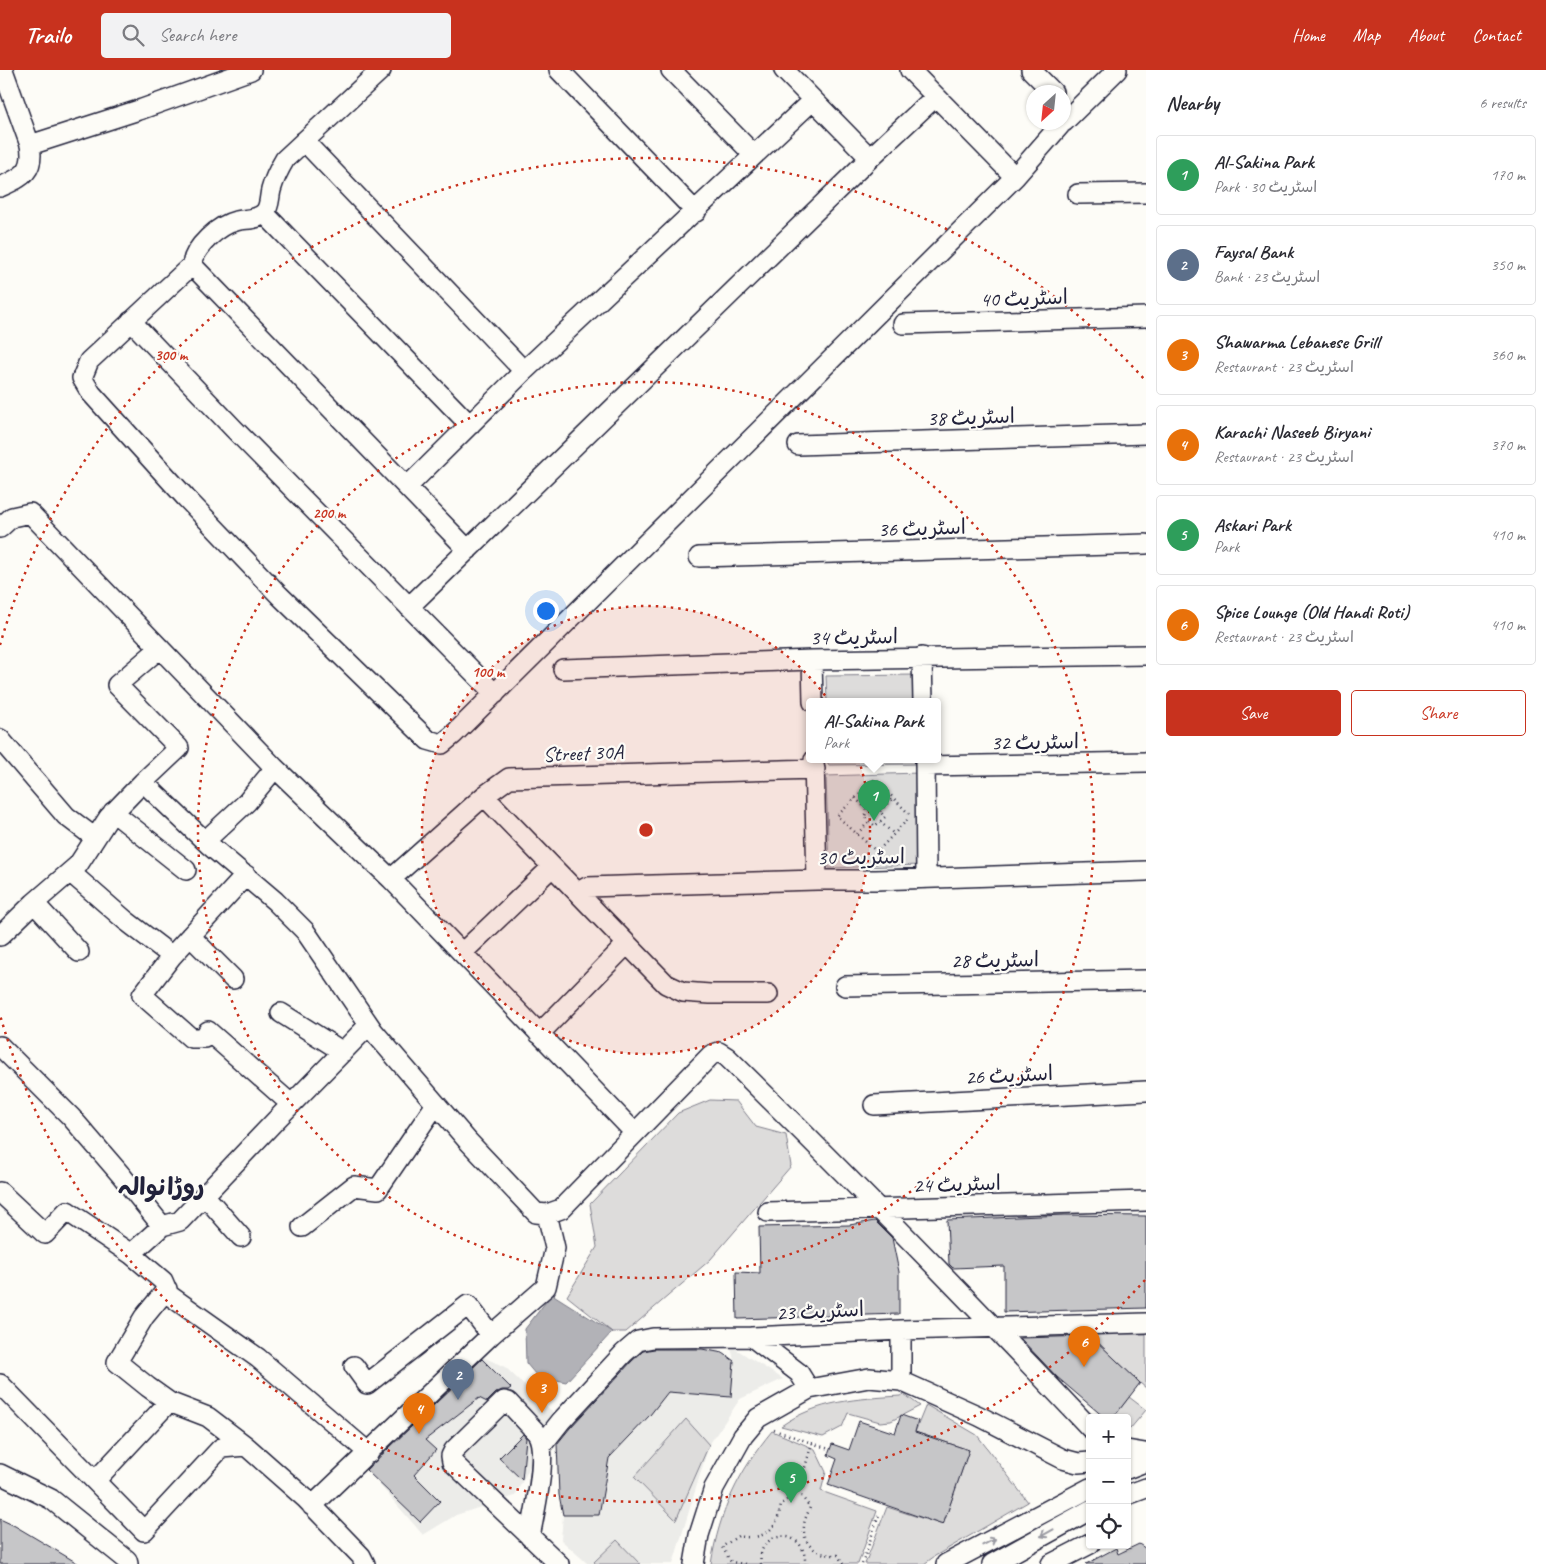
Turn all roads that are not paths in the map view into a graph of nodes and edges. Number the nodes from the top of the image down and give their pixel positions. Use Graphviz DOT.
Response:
graph roads {
  1 [pos="4,70"];
  2 [pos="251,70"];
  3 [pos="381,70"];
  4 [pos="559,70"];
  5 [pos="671,70"];
  6 [pos="784,70"];
  7 [pos="910,70"];
  8 [pos="1031,70"];
  9 [pos="1117,70"];
  10 [pos="1045,85"];
  11 [pos="936,97"];
  12 [pos="813,100"];
  13 [pos="1071,110"];
  14 [pos="1053,130"];
  15 [pos="304,141"];
  16 [pos="30,146"];
  17 [pos="754,155"];
  18 [pos="870,158"];
  19 [pos="1015,177"];
  20 [pos="0,187"];
  21 [pos="1146,193"];
  22 [pos="1078,194"];
  23 [pos="696,212"];
  24 [pos="264,213"];
  25 [pos="192,265"];
  26 [pos="1146,317"];
  27 [pos="132,321"];
  28 [pos="903,324"];
  29 [pos="524,370"];
  30 [pos="470,425"];
  31 [pos="1146,434"];
  32 [pos="798,445"];
  33 [pos="406,487"];
  34 [pos="0,528"];
  35 [pos="1146,544"];
  36 [pos="468,550"];
  37 [pos="699,557"];
  38 [pos="409,607"];
  39 [pos="160,648"];
  40 [pos="1146,655"];
  41 [pos="922,657"];
  42 [pos="812,660"];
  43 [pos="563,669"];
  44 [pos="494,694"];
  45 [pos="813,698"];
  46 [pos="923,698"];
  47 [pos="0,739"];
  48 [pos="1146,762"];
  49 [pos="925,763"];
  50 [pos="941,763"];
  51 [pos="814,764"];
  52 [pos="275,768"];
  53 [pos="143,782"];
  54 [pos="484,796"];
  55 [pos="114,812"];
  56 [pos="95,838"];
  57 [pos="205,841"];
  58 [pos="552,867"];
  59 [pos="186,870"];
  60 [pos="70,872"];
  61 [pos="1146,872"];
  62 [pos="246,875"];
  63 [pos="926,878"];
  64 [pos="391,879"];
  65 [pos="816,880"];
  66 [pos="578,892"];
  67 [pos="34,903"];
  68 [pos="0,936"];
  69 [pos="190,936"];
  70 [pos="626,944"];
  71 [pos="79,952"];
  72 [pos="462,953"];
  73 [pos="172,956"];
  74 [pos="233,979"];
  75 [pos="1146,980"];
  76 [pos="845,986"];
  77 [pos="768,994"];
  78 [pos="281,1012"];
  79 [pos="369,1025"];
  80 [pos="539,1034"];
  81 [pos="0,1046"];
  82 [pos="343,1052"];
  83 [pos="1146,1091"];
  84 [pos="291,1104"];
  85 [pos="436,1104"];
  86 [pos="874,1105"];
  87 [pos="635,1133"];
  88 [pos="0,1192"];
  89 [pos="204,1195"];
  90 [pos="1146,1201"];
  91 [pos="878,1208"];
  92 [pos="768,1212"];
  93 [pos="546,1214"];
  94 [pos="162,1226"];
  95 [pos="302,1228"];
  96 [pos="241,1238"];
  97 [pos="131,1254"];
  98 [pos="167,1289"];
  99 [pos="1146,1323"];
  100 [pos="996,1328"];
  101 [pos="901,1330"];
  102 [pos="491,1335"];
  103 [pos="752,1337"];
  104 [pos="354,1366"];
  105 [pos="901,1381"];
  106 [pos="0,1384"];
  107 [pos="809,1389"];
  108 [pos="169,1402"];
  109 [pos="1086,1424"];
  110 [pos="542,1445"];
  111 [pos="246,1446"];
  112 [pos="1131,1452"];
  113 [pos="369,1453"];
  114 [pos="1146,1458"];
  115 [pos="1086,1462"];
  116 [pos="1131,1467"];
  117 [pos="0,1474"];
  118 [pos="95,1481"];
  119 [pos="1146,1488"];
  120 [pos="1086,1490"];
  121 [pos="1131,1494"];
  122 [pos="312,1506"];
  123 [pos="1086,1512"];
  124 [pos="530,1537"];
  125 [pos="1086,1546"];
  126 [pos="128,1564"];
  127 [pos="365,1564"];
  128 [pos="559,1564"];
  129 [pos="694,1564"];
  130 [pos="946,1564"];
  131 [pos="992,1564"];
  132 [pos="1051,1564"];
  1 -- 16 [label="street"];
  2 -- 16 [label="street"];
  3 -- 15 [label="street"];
  4 -- 23 [label="street"];
  5 -- 17 [label="street"];
  6 -- 12 [label="street"];
  7 -- 11 [label="street"];
  8 -- 10 [label="street"];
  9 -- 13 [label="street"];
  11 -- 18 [label="street"];
  11 -- 19 [label="street"];
  12 -- 17 [label="street"];
  12 -- 18 [label="street"];
  14 -- 19 [label="street"];
  15 -- 24 [label="street"];
  15 -- 29 [label="street"];
  16 -- 20 [label="street"];
  17 -- 23 [label="street"];
  18 -- 36 [label="street"];
  19 -- 44 [label="street"];
  21 -- 22 [label="street"];
  23 -- 29 [label="street"];
  24 -- 25 [label="street"];
  24 -- 30 [label="street"];
  25 -- 27 [label="street"];
  25 -- 33 [label="street"];
  26 -- 28 [label="street, اسٹریٹ 40"];
  27 -- 38 [label="street"];
  27 -- 44 [label="street"];
  29 -- 30 [label="street"];
  30 -- 33 [label="street"];
  31 -- 32 [label="street, اسٹریٹ 38"];
  33 -- 36 [label="street"];
  34 -- 39 [label="street"];
  35 -- 37 [label="street, اسٹریٹ 36"];
  36 -- 38 [label="street"];
  38 -- 44 [label="street"];
  39 -- 52 [label="street"];
  39 -- 53 [label="street"];
  40 -- 41 [label="street, اسٹریٹ 34"];
  41 -- 42 [label="street, اسٹریٹ 34"];
  41 -- 46 [label="street"];
  42 -- 43 [label="street, اسٹریٹ 34"];
  42 -- 45 [label="street"];
  47 -- 56 [label="street"];
  48 -- 50 [label="street, اسٹریٹ 32"];
  49 -- 63 [label="street"];
  51 -- 54 [label="street, Street 30A"];
  51 -- 65 [label="street"];
  52 -- 57 [label="street"];
  52 -- 64 [label="street"];
  53 -- 55 [label="street"];
  53 -- 57 [label="street"];
  54 -- 58 [label="street"];
  54 -- 64 [label="street, Street 30A"];
  55 -- 56 [label="street"];
  55 -- 59 [label="street"];
  56 -- 60 [label="street"];
  57 -- 62 [label="street"];
  58 -- 66 [label="street"];
  58 -- 72 [label="street"];
  60 -- 67 [label="street"];
  60 -- 73 [label="street"];
  61 -- 63 [label="street, اسٹریٹ 30"];
  62 -- 69 [label="street"];
  62 -- 79 [label="street"];
  63 -- 65 [label="street, اسٹریٹ 30"];
  64 -- 72 [label="street"];
  65 -- 66 [label="street, اسٹریٹ 30"];
  66 -- 70 [label="street"];
  67 -- 68 [label="street"];
  67 -- 71 [label="street"];
  69 -- 73 [label="street"];
  69 -- 74 [label="street"];
  70 -- 77 [label="street"];
  70 -- 80 [label="street"];
  72 -- 80 [label="street"];
  73 -- 84 [label="street"];
  75 -- 76 [label="street, اسٹریٹ 28"];
  78 -- 82 [label="street"];
  79 -- 82 [label="street"];
  79 -- 85 [label="street"];
  80 -- 87 [label="street"];
  81 -- 94 [label="street"];
  82 -- 84 [label="street"];
  83 -- 86 [label="street, اسٹریٹ 26"];
  84 -- 89 [label="street"];
  85 -- 93 [label="street"];
  85 -- 95 [label="street"];
  87 -- 91 [label="street"];
  87 -- 93 [label="street"];
  88 -- 97 [label="street"];
  89 -- 94 [label="street"];
  89 -- 96 [label="street"];
  90 -- 91 [label="street, اسٹریٹ 24"];
  91 -- 92 [label="street, اسٹریٹ 24"];
  91 -- 100 [label="street"];
  93 -- 102 [label="street"];
  94 -- 97 [label="street"];
  97 -- 98 [label="street"];
  98 -- 108 [label="street"];
  98 -- 113 [label="street"];
  99 -- 100 [label="street, اسٹریٹ 23"];
  100 -- 101 [label="street, اسٹریٹ 23"];
  100 -- 109 [label="street"];
  101 -- 103 [label="street, اسٹریٹ 23"];
  101 -- 105 [label="street"];
  102 -- 104 [label="street"];
  102 -- 113 [label="street"];
  103 -- 107 [label="street"];
  103 -- 110 [label="street, اسٹریٹ 23"];
  105 -- 107 [label="street"];
  105 -- 115 [label="street"];
  106 -- 118 [label="street"];
  107 -- 129 [label="street"];
  108 -- 111 [label="street"];
  108 -- 118 [label="street"];
  110 -- 124 [label="street"];
  110 -- 124 [label="street"];
  111 -- 118 [label="street"];
  111 -- 122 [label="street"];
  112 -- 114 [label="street"];
  113 -- 122 [label="street"];
  114 -- 116 [label="street"];
  117 -- 126 [label="street"];
  119 -- 121 [label="street"];
  130 -- 120 [label="street, one-way"];
  122 -- 127 [label="street"];
  123 -- 131 [label="street, one-way"];
  124 -- 128 [label="street"];
  125 -- 132 [label="street"];
}
